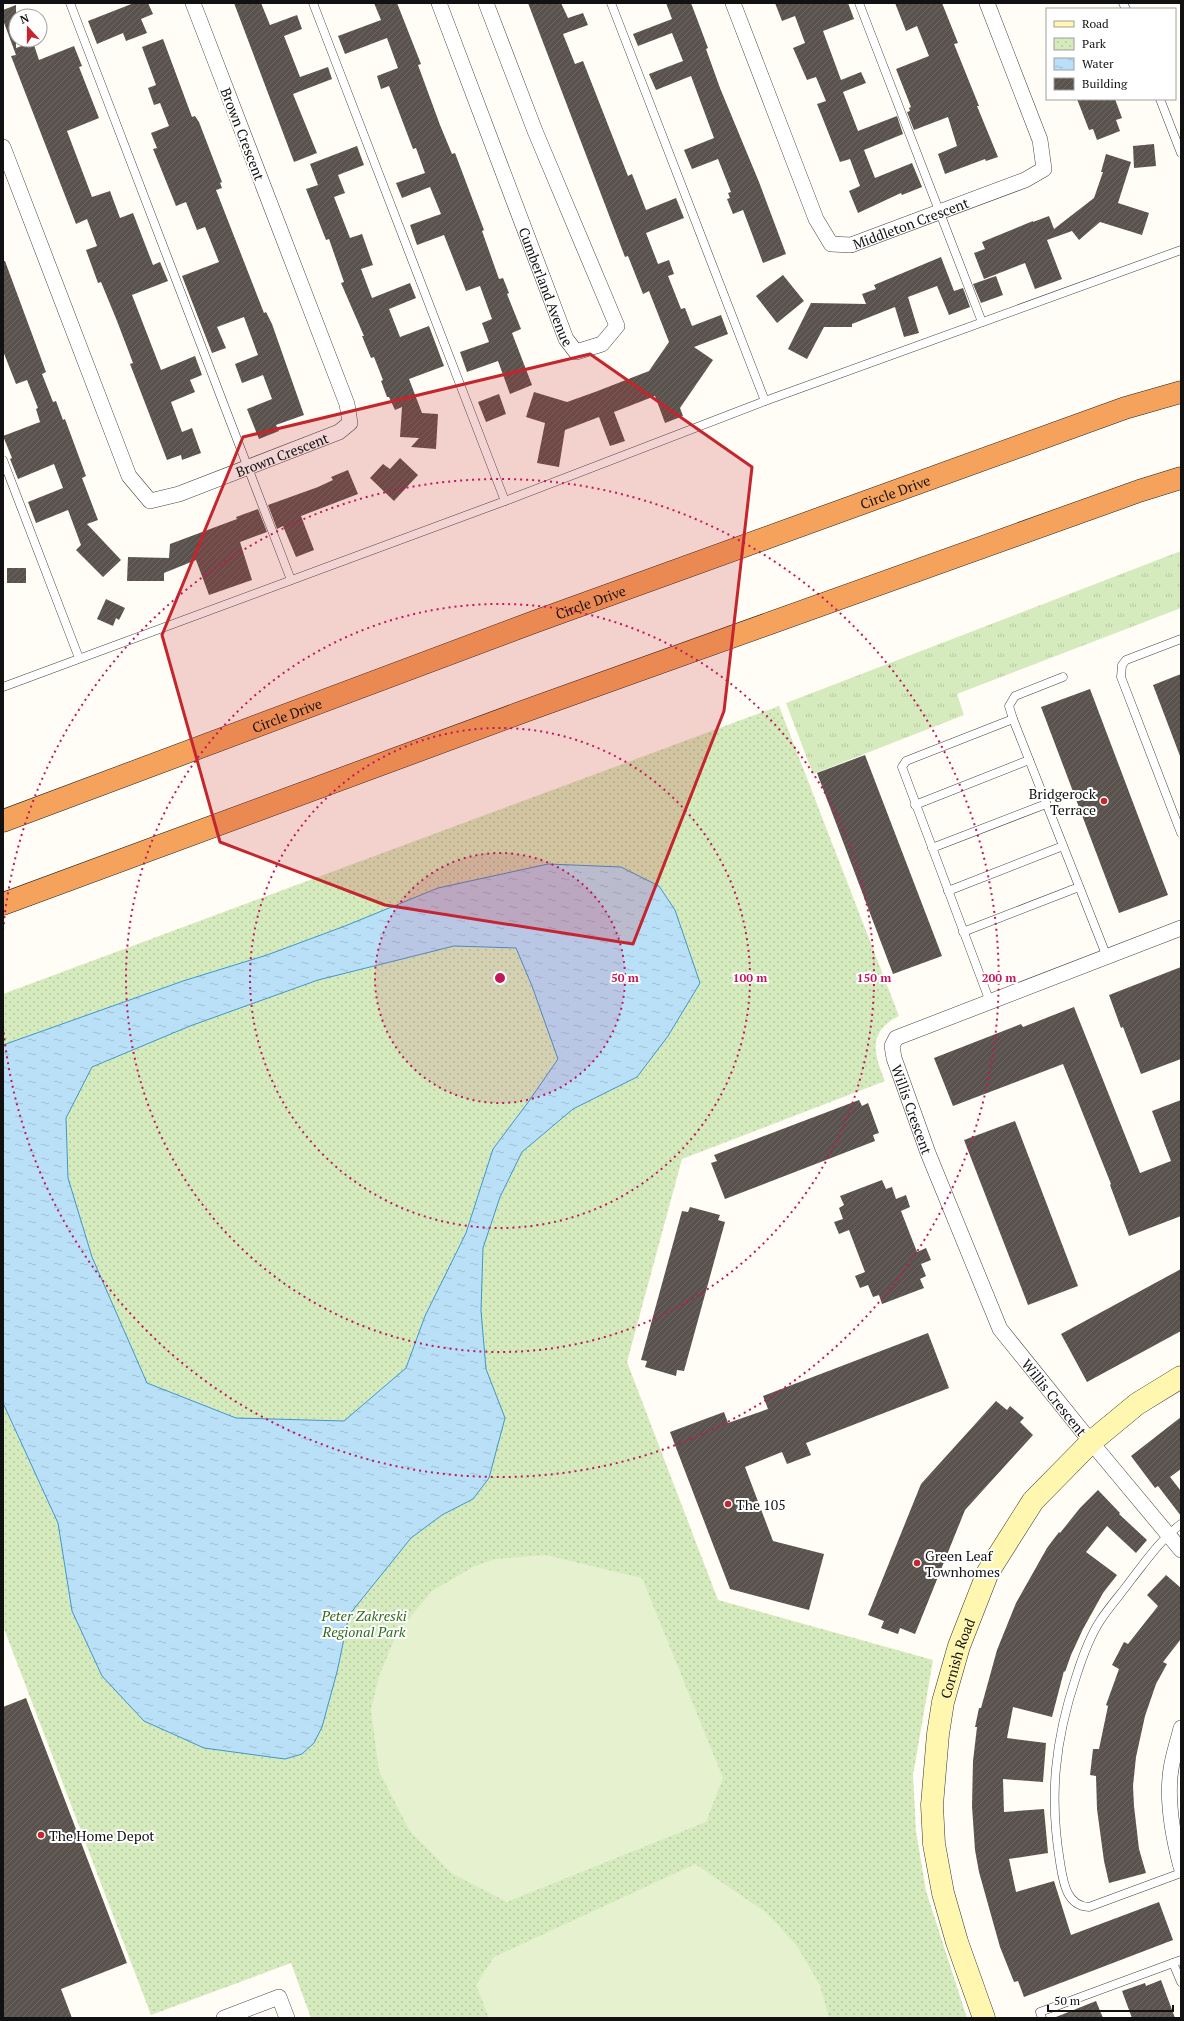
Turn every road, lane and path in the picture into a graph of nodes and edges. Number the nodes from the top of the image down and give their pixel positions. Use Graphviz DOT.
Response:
graph roads {
  1 [pos="70,3"];
  2 [pos="193,3"];
  3 [pos="313,3"];
  4 [pos="439,3"];
  5 [pos="486,3"];
  6 [pos="611,3"];
  7 [pos="733,3"];
  8 [pos="859,3"];
  9 [pos="987,3"];
  10 [pos="1160,100"];
  11 [pos="3,147"];
  12 [pos="1181,154"];
  13 [pos="940,212"];
  14 [pos="1181,250"];
  15 [pos="982,322"];
  16 [pos="1181,392"];
  17 [pos="765,401"];
  18 [pos="3,460"];
  19 [pos="249,466"];
  20 [pos="1181,478"];
  21 [pos="505,501"];
  22 [pos="291,580"];
  23 [pos="1181,639"];
  24 [pos="79,658"];
  25 [pos="1063,678"];
  26 [pos="3,687"];
  27 [pos="1013,719"];
  28 [pos="1030,760"];
  29 [pos="915,804"];
  30 [pos="1046,804"];
  31 [pos="3,821"];
  32 [pos="1181,834"];
  33 [pos="1063,846"];
  34 [pos="932,848"];
  35 [pos="1079,887"];
  36 [pos="948,891"];
  37 [pos="3,904"];
  38 [pos="1181,928"];
  39 [pos="963,932"];
  40 [pos="1107,957"];
  41 [pos="990,1002"];
  42 [pos="1181,1377"];
  43 [pos="1091,1442"];
  44 [pos="1181,1524"];
  45 [pos="1169,1535"];
  46 [pos="1181,1550"];
  47 [pos="1181,1728"];
  48 [pos="1181,1867"];
  49 [pos="1181,1873"];
  50 [pos="1177,1961"];
  51 [pos="1181,1982"];
  52 [pos="224,2018"];
  53 [pos="286,2018"];
  54 [pos="984,2018"];
  55 [pos="1042,2018"];
  1 -- 19 [label="lane"];
  2 -- 19 [label="street, Brown Crescent"];
  3 -- 21 [label="lane"];
  4 -- 5 [label="street, Cumberland Avenue"];
  6 -- 17 [label="lane"];
  7 -- 13 [label="street, Middleton Crescent"];
  8 -- 13 [label="lane"];
  9 -- 13 [label="street, Middleton Crescent"];
  10 -- 12 [label="lane"];
  11 -- 19 [label="street, Brown Crescent"];
  13 -- 15 [label="lane"];
  14 -- 15 [label="lane"];
  15 -- 17 [label="lane"];
  16 -- 31 [label="highway, Circle Drive"];
  17 -- 21 [label="lane"];
  18 -- 24 [label="lane"];
  19 -- 22 [label="lane"];
  20 -- 37 [label="highway"];
  21 -- 22 [label="lane"];
  22 -- 24 [label="lane"];
  23 -- 32 [label="lane"];
  24 -- 26 [label="lane"];
  25 -- 27 [label="lane"];
  27 -- 28 [label="lane"];
  27 -- 29 [label="lane"];
  28 -- 29 [label="lane"];
  28 -- 30 [label="lane"];
  29 -- 34 [label="lane"];
  30 -- 33 [label="lane"];
  30 -- 34 [label="lane"];
  33 -- 35 [label="lane"];
  33 -- 36 [label="lane"];
  34 -- 36 [label="lane"];
  35 -- 39 [label="lane"];
  35 -- 40 [label="lane"];
  36 -- 39 [label="lane"];
  38 -- 40 [label="street, Willis Crescent"];
  39 -- 41 [label="lane"];
  40 -- 41 [label="street, Willis Crescent"];
  41 -- 43 [label="street, Willis Crescent"];
  42 -- 43 [label="street, Cornish Road"];
  43 -- 45 [label="street, Willis Crescent"];
  43 -- 54 [label="street, Cornish Road"];
  44 -- 45 [label="lane"];
  45 -- 46 [label="street, Willis Crescent"];
  45 -- 49 [label="lane"];
  47 -- 48 [label="street"];
  50 -- 51 [label="lane"];
  50 -- 55 [label="lane"];
  52 -- 53 [label="street"];
}
